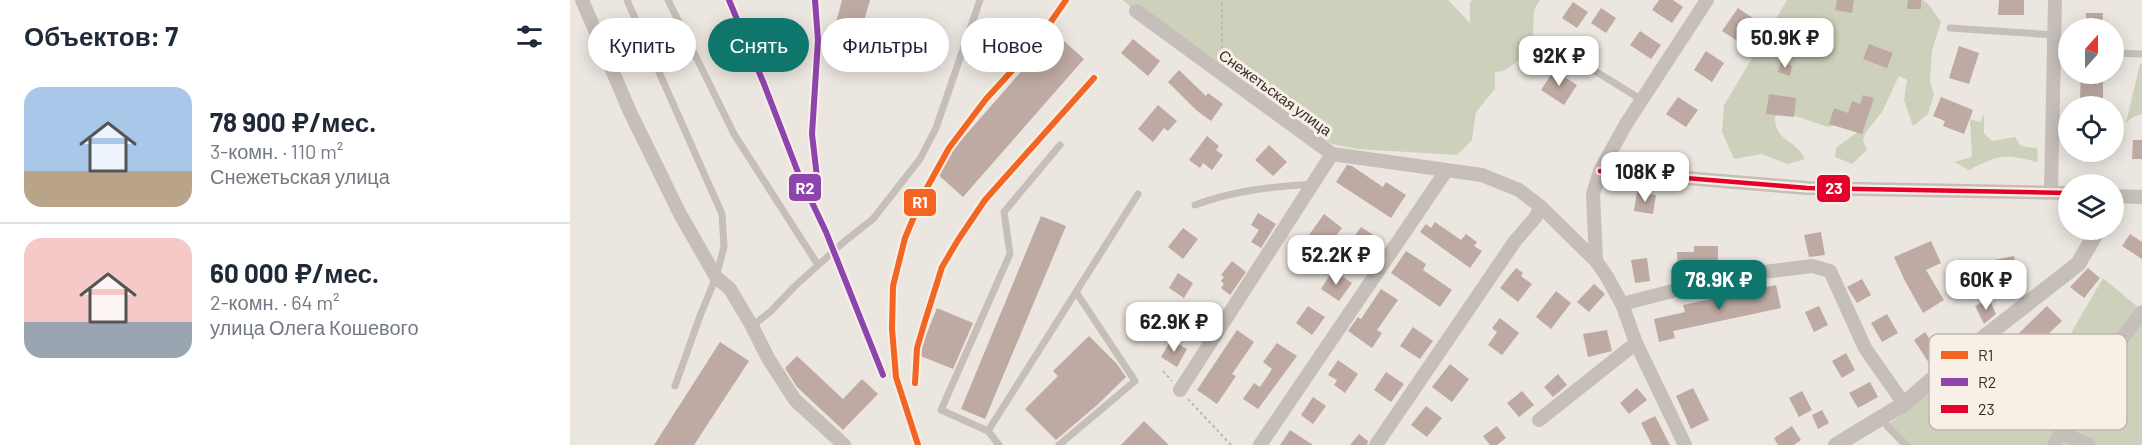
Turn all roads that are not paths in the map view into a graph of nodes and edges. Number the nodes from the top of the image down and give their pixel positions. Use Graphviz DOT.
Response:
graph roads {
  1 [pos="582,0"];
  2 [pos="627,0"];
  3 [pos="668,0"];
  4 [pos="980,0"];
  5 [pos="1707,0"];
  6 [pos="2055,0"];
  7 [pos="1136,11"];
  8 [pos="1950,28"];
  9 [pos="2055,35"];
  10 [pos="1548,42"];
  11 [pos="2058,43"];
  12 [pos="2124,53"];
  13 [pos="2142,54"];
  14 [pos="2059,84"];
  15 [pos="1642,100"];
  16 [pos="1060,145"];
  17 [pos="1332,154"];
  18 [pos="1446,171"];
  19 [pos="1600,171"];
  20 [pos="1312,184"];
  21 [pos="2051,192"];
  22 [pos="2058,192"];
  23 [pos="1138,194"];
  24 [pos="2124,197"];
  25 [pos="2142,198"];
  26 [pos="1195,205"];
  27 [pos="1541,207"];
  28 [pos="2092,240"];
  29 [pos="1596,261"];
  30 [pos="818,265"];
  31 [pos="716,277"];
  32 [pos="1076,291"];
  33 [pos="1622,304"];
  34 [pos="2142,312"];
  35 [pos="752,326"];
  36 [pos="1988,334"];
  37 [pos="2126,334"];
  38 [pos="1636,343"];
  39 [pos="1929,382"];
  40 [pos="675,386"];
  41 [pos="1180,390"];
  42 [pos="1904,404"];
  43 [pos="1880,418"];
  44 [pos="1539,420"];
  45 [pos="988,431"];
  46 [pos="1844,443"];
  47 [pos="844,445"];
  48 [pos="999,445"];
  49 [pos="1059,445"];
  50 [pos="1260,445"];
  51 [pos="1376,445"];
  52 [pos="1685,445"];
  53 [pos="1906,445"];
  54 [pos="2054,445"];
  55 [pos="2089,445"];
  1 -- 31 [label="street"];
  2 -- 31 [label="lane"];
  3 -- 30 [label="lane"];
  4 -- 30 [label="lane"];
  5 -- 15 [label="street"];
  6 -- 9 [label="street"];
  7 -- 17 [label="street, Снежетьская улица"];
  8 -- 9 [label="lane"];
  9 -- 11 [label="street"];
  10 -- 15 [label="lane"];
  12 -- 13 [label="lane"];
  14 -- 21 [label="street"];
  15 -- 19 [label="street"];
  16 -- 45 [label="lane"];
  17 -- 18 [label="street, Снежетьская улица"];
  17 -- 20 [label="street"];
  18 -- 27 [label="street, Снежетьская улица"];
  18 -- 50 [label="street"];
  19 -- 21 [label="street"];
  19 -- 29 [label="street"];
  20 -- 26 [label="lane"];
  20 -- 41 [label="street"];
  21 -- 22 [label="street"];
  23 -- 32 [label="lane"];
  24 -- 25 [label="street"];
  27 -- 29 [label="street, Снежетьская улица"];
  27 -- 51 [label="street"];
  28 -- 36 [label="street"];
  29 -- 33 [label="street, Снежетьская улица"];
  30 -- 35 [label="lane"];
  31 -- 35 [label="street"];
  31 -- 40 [label="lane"];
  32 -- 45 [label="lane"];
  32 -- 49 [label="lane"];
  33 -- 38 [label="street, Снежетьская улица"];
  33 -- 42 [label="street"];
  34 -- 37 [label="street"];
  35 -- 47 [label="street"];
  38 -- 44 [label="street"];
  38 -- 52 [label="street, Снежетьская улица"];
  39 -- 42 [label="street"];
  42 -- 43 [label="street"];
  43 -- 46 [label="street"];
  43 -- 53 [label="lane"];
  45 -- 48 [label="lane"];
  54 -- 55 [label="street"];
}
